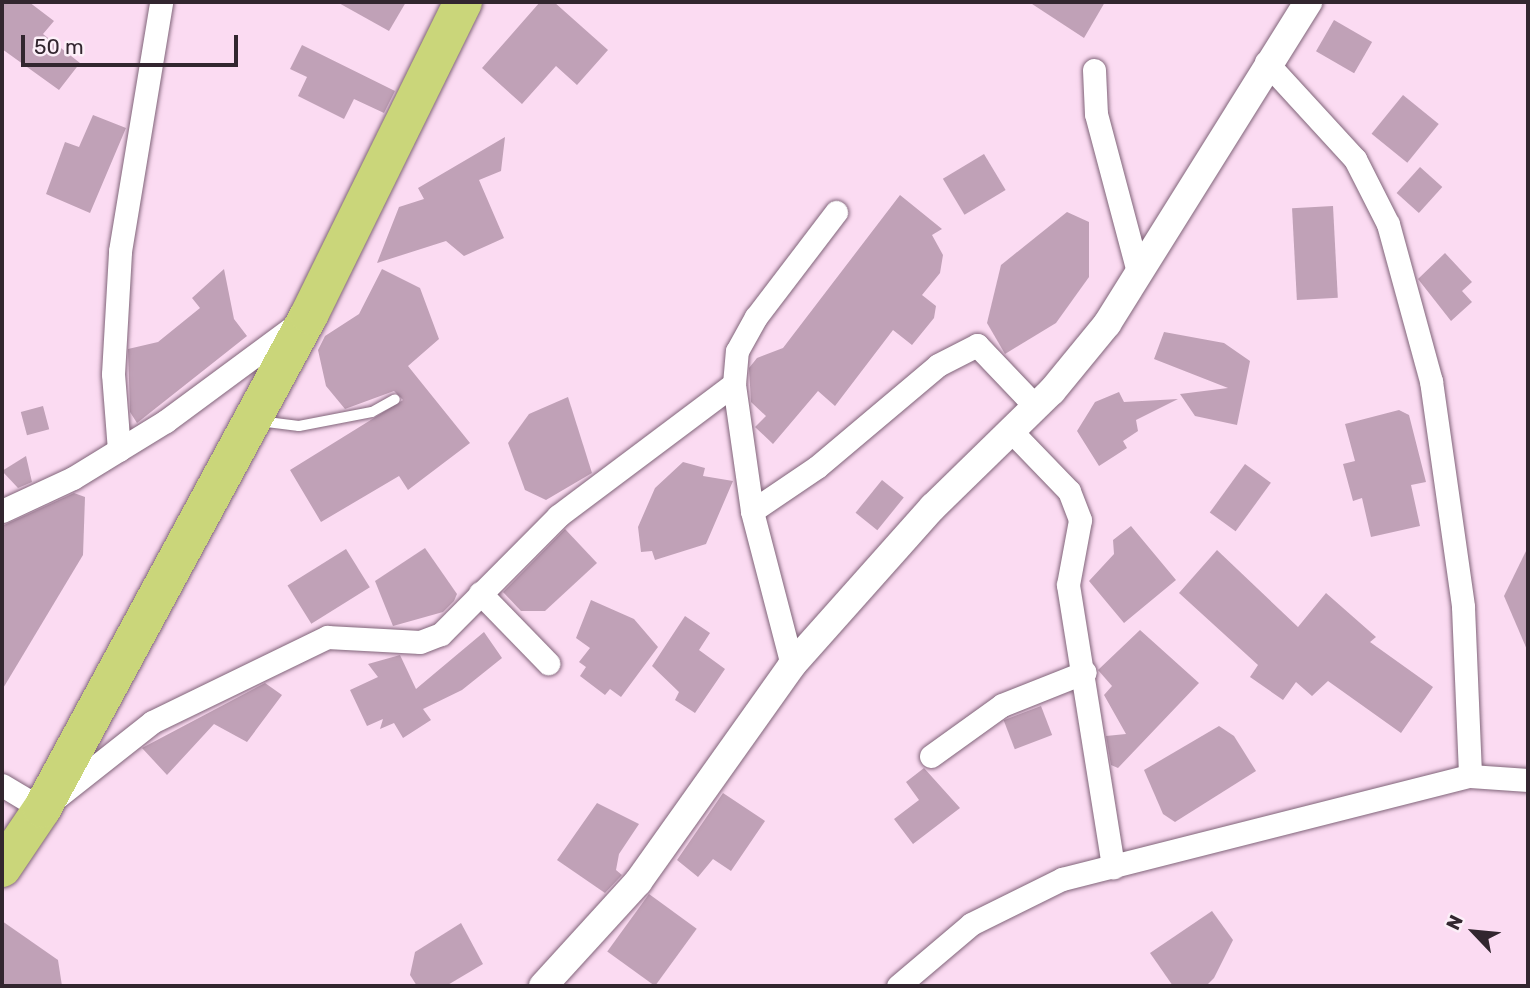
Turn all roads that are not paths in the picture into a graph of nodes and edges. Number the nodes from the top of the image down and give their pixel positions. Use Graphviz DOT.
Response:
graph roads {
  1 [pos="161,2"];
  2 [pos="463,2"];
  3 [pos="1308,2"];
  4 [pos="1266,62"];
  5 [pos="1094,70"];
  6 [pos="836,212"];
  7 [pos="1139,272"];
  8 [pos="309,315"];
  9 [pos="734,384"];
  10 [pos="395,399"];
  11 [pos="1036,407"];
  12 [pos="253,420"];
  13 [pos="1012,432"];
  14 [pos="119,450"];
  15 [pos="2,511"];
  16 [pos="752,512"];
  17 [pos="480,593"];
  18 [pos="548,663"];
  19 [pos="792,665"];
  20 [pos="1086,671"];
  21 [pos="931,756"];
  22 [pos="1470,776"];
  23 [pos="1528,780"];
  24 [pos="2,785"];
  25 [pos="42,808"];
  26 [pos="1113,867"];
  27 [pos="2,868"];
  28 [pos="543,986"];
  29 [pos="898,986"];
  1 -- 14 [label="street"];
  2 -- 8 [label="highway"];
  3 -- 4 [label="street"];
  4 -- 7 [label="street"];
  4 -- 22 [label="street"];
  5 -- 7 [label="street"];
  6 -- 9 [label="street"];
  7 -- 11 [label="street"];
  8 -- 12 [label="highway"];
  8 -- 14 [label="street"];
  9 -- 16 [label="street"];
  9 -- 17 [label="street"];
  10 -- 12 [label="lane"];
  11 -- 13 [label="street"];
  11 -- 16 [label="street"];
  12 -- 25 [label="highway"];
  13 -- 19 [label="street"];
  13 -- 20 [label="street"];
  14 -- 15 [label="street"];
  16 -- 19 [label="street"];
  17 -- 18 [label="street"];
  17 -- 25 [label="street"];
  19 -- 28 [label="street"];
  20 -- 21 [label="street"];
  20 -- 26 [label="street"];
  22 -- 23 [label="street"];
  22 -- 26 [label="street"];
  24 -- 25 [label="street"];
  25 -- 27 [label="highway"];
  26 -- 29 [label="street"];
}
